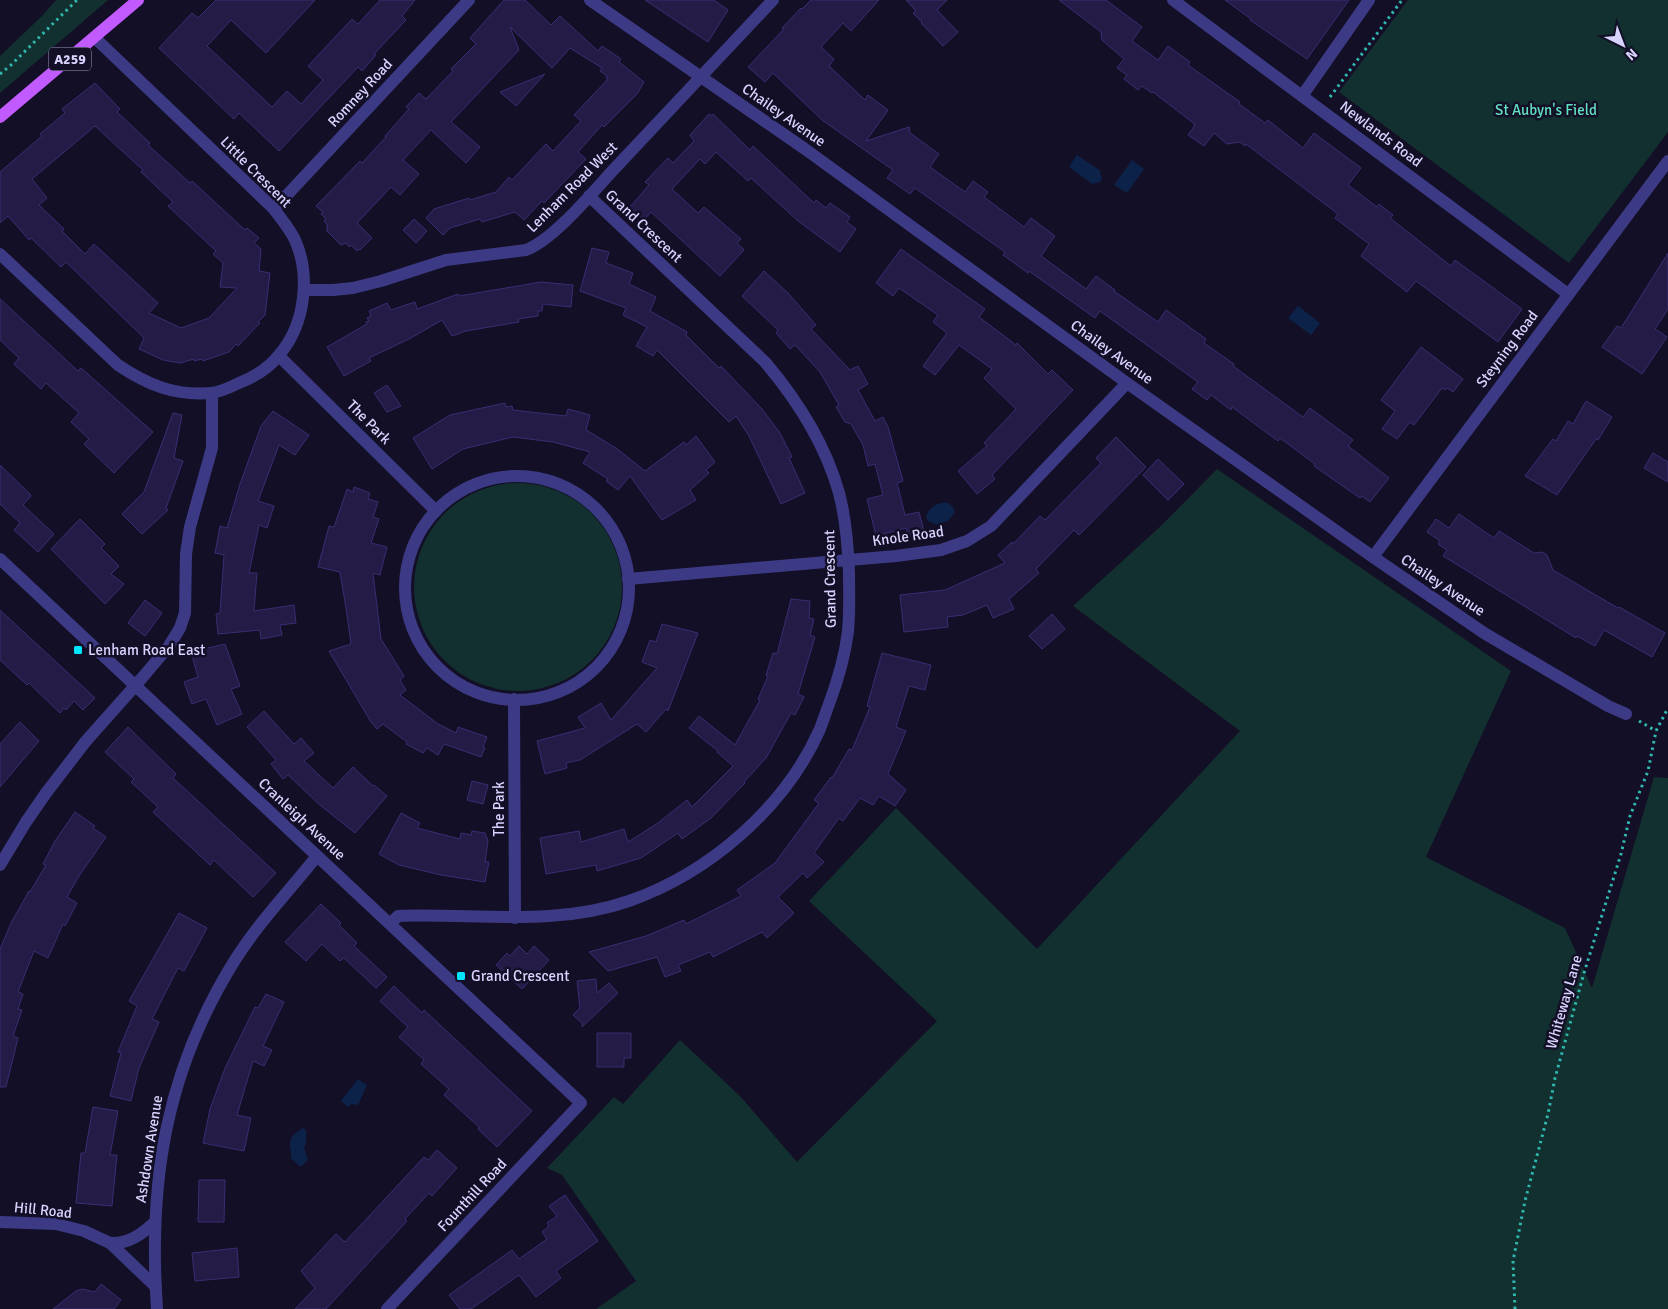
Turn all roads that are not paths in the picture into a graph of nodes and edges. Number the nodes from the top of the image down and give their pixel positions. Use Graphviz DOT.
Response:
graph roads {
  1 [pos="138,0"];
  2 [pos="470,0"];
  3 [pos="590,0"];
  4 [pos="773,0"];
  5 [pos="1173,0"];
  6 [pos="1369,0"];
  7 [pos="95,38"];
  8 [pos="701,77"];
  9 [pos="1302,96"];
  10 [pos="0,117"];
  11 [pos="1668,162"];
  12 [pos="589,196"];
  13 [pos="274,209"];
  14 [pos="0,254"];
  15 [pos="304,290"];
  16 [pos="1568,294"];
  17 [pos="279,356"];
  18 [pos="1127,383"];
  19 [pos="212,393"];
  20 [pos="436,511"];
  21 [pos="1373,557"];
  22 [pos="0,559"];
  23 [pos="848,560"];
  24 [pos="628,578"];
  25 [pos="134,686"];
  26 [pos="514,699"];
  27 [pos="1626,714"];
  28 [pos="317,856"];
  29 [pos="0,865"];
  30 [pos="516,918"];
  31 [pos="391,923"];
  32 [pos="581,1103"];
  33 [pos="0,1222"];
  34 [pos="155,1222"];
  35 [pos="110,1243"];
  36 [pos="156,1287"];
  37 [pos="157,1309"];
  38 [pos="387,1309"];
  1 -- 7 [label="main road, A259"];
  2 -- 13 [label="street, Romney Road"];
  3 -- 8 [label="street, Chailey Avenue"];
  4 -- 8 [label="street, Lenham Road West"];
  5 -- 9 [label="street, Newlands Road"];
  6 -- 9 [label="street"];
  7 -- 10 [label="main road, A259"];
  7 -- 13 [label="street, Little Crescent"];
  8 -- 12 [label="street, Lenham Road West"];
  8 -- 18 [label="street, Chailey Avenue"];
  9 -- 16 [label="street, Newlands Road"];
  11 -- 16 [label="street, Steyning Road"];
  12 -- 15 [label="street, Lenham Road West"];
  12 -- 23 [label="street, Grand Crescent"];
  13 -- 15 [label="street, Little Crescent"];
  14 -- 19 [label="street, Little Crescent"];
  15 -- 17 [label="street, Little Crescent"];
  16 -- 21 [label="street, Steyning Road"];
  17 -- 19 [label="street, Little Crescent"];
  17 -- 20 [label="street, The Park"];
  18 -- 21 [label="street, Chailey Avenue"];
  18 -- 23 [label="street, Knole Road"];
  19 -- 25 [label="street"];
  20 -- 24 [label="street"];
  20 -- 26 [label="street"];
  21 -- 27 [label="street, Chailey Avenue"];
  22 -- 25 [label="street, Cranleigh Avenue"];
  23 -- 24 [label="street, Knole Road"];
  23 -- 30 [label="street, Grand Crescent"];
  24 -- 26 [label="street"];
  25 -- 28 [label="street, Cranleigh Avenue"];
  25 -- 29 [label="street"];
  26 -- 30 [label="street, The Park"];
  28 -- 31 [label="street, Cranleigh Avenue"];
  28 -- 34 [label="street, Ashdown Avenue"];
  30 -- 31 [label="street, Grand Crescent"];
  31 -- 32 [label="street, Cranleigh Avenue"];
  32 -- 38 [label="street, Founthill Road"];
  33 -- 35 [label="street, Hill Road"];
  34 -- 35 [label="street"];
  34 -- 36 [label="street, Ashdown Avenue"];
  35 -- 36 [label="street, Hill Road"];
  36 -- 37 [label="street, Ashdown Avenue"];
}
